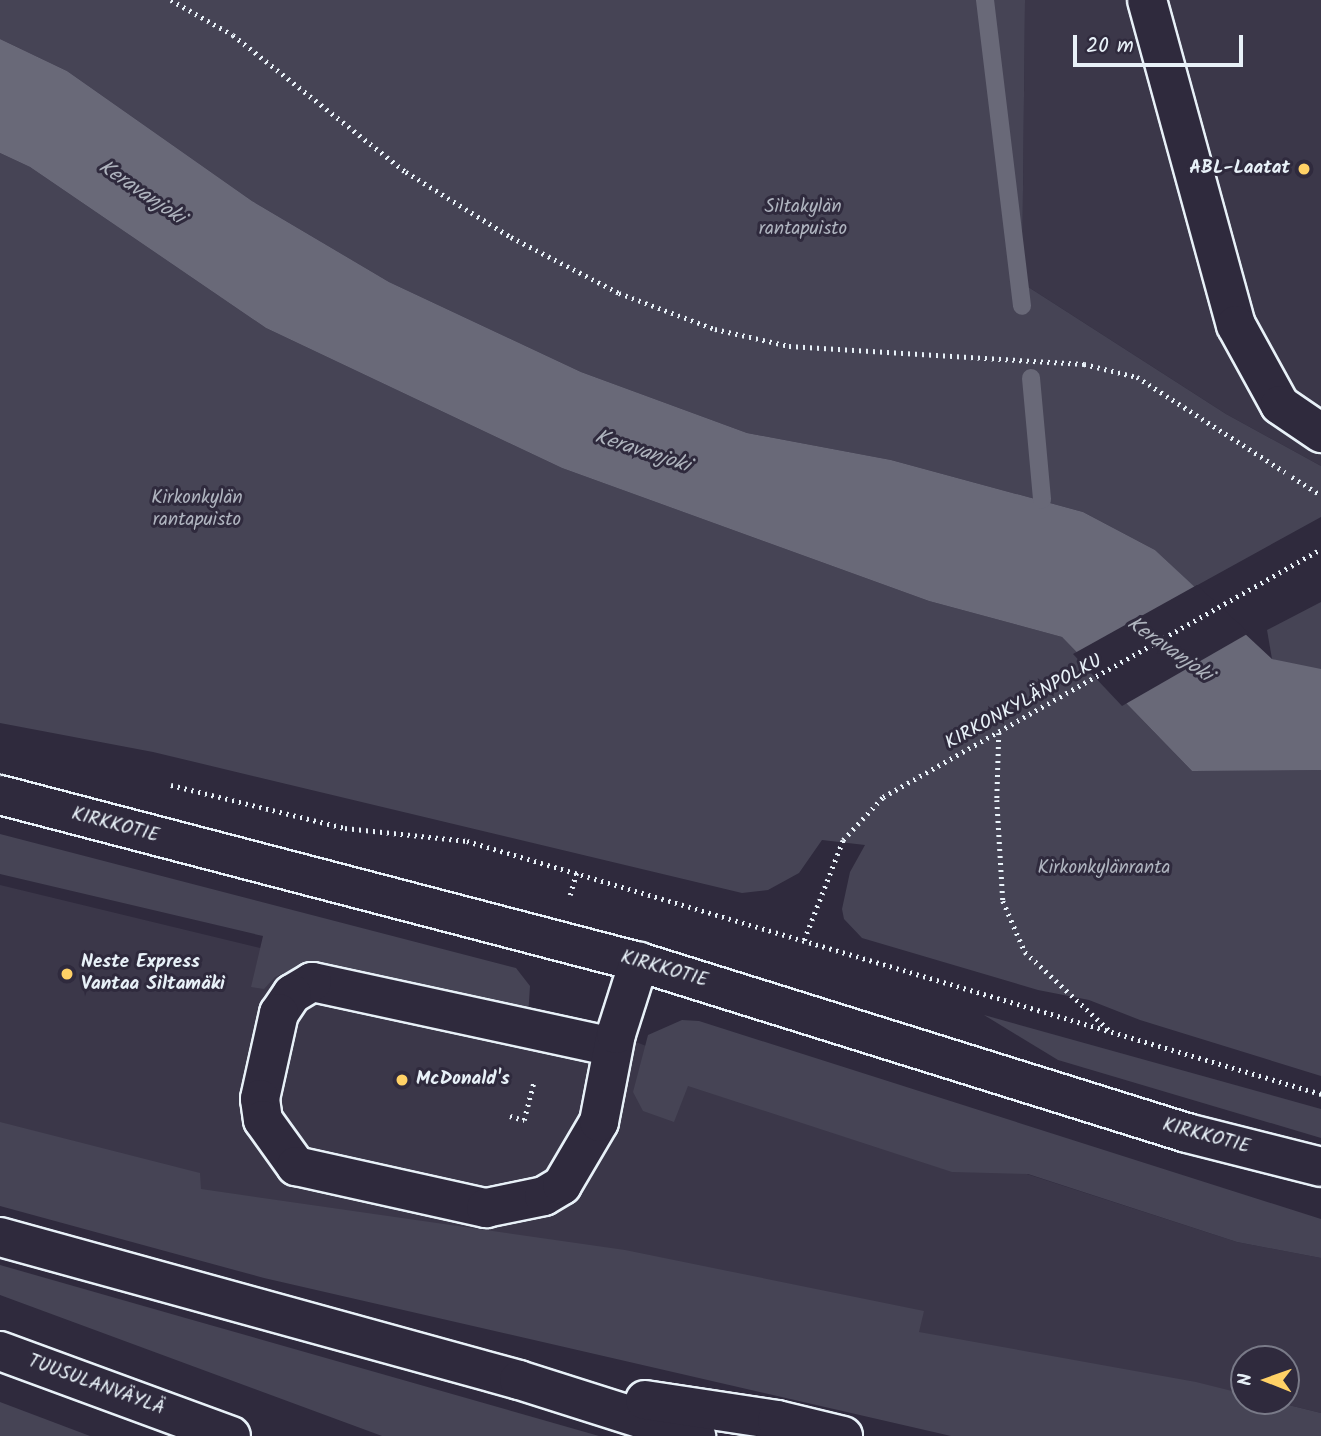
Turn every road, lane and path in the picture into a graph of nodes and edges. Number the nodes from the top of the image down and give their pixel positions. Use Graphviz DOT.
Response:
graph roads {
  1 [pos="171,0"];
  2 [pos="1147,0"];
  3 [pos="1316,425"];
  4 [pos="1321,495"];
  5 [pos="1321,549"];
  6 [pos="999,732"];
  7 [pos="0,795"];
  8 [pos="345,828"];
  9 [pos="804,940"];
  10 [pos="639,962"];
  11 [pos="1112,1032"];
  12 [pos="613,1047"];
  13 [pos="1321,1094"];
  14 [pos="1321,1167"];
  15 [pos="0,1237"];
  16 [pos="0,1351"];
  17 [pos="519,1380"];
  18 [pos="231,1436"];
  19 [pos="696,1436"];
  20 [pos="843,1436"];
  1 -- 4 [label="path"];
  2 -- 3 [label="main road"];
  5 -- 6 [label="path, KIRKONKYLÄNPOLKU"];
  6 -- 9 [label="path, KIRKONKYLÄNPOLKU"];
  6 -- 11 [label="path"];
  7 -- 10 [label="main road, KIRKKOTIE"];
  8 -- 9 [label="path"];
  9 -- 11 [label="path"];
  10 -- 12 [label="main road"];
  10 -- 14 [label="main road, KIRKKOTIE"];
  11 -- 13 [label="path"];
  12 -- 12 [label="main road"];
  15 -- 17 [label="main road"];
  16 -- 18 [label="main road, TUUSULANVÄYLÄ"];
  17 -- 19 [label="main road"];
  17 -- 20 [label="main road"];
}
